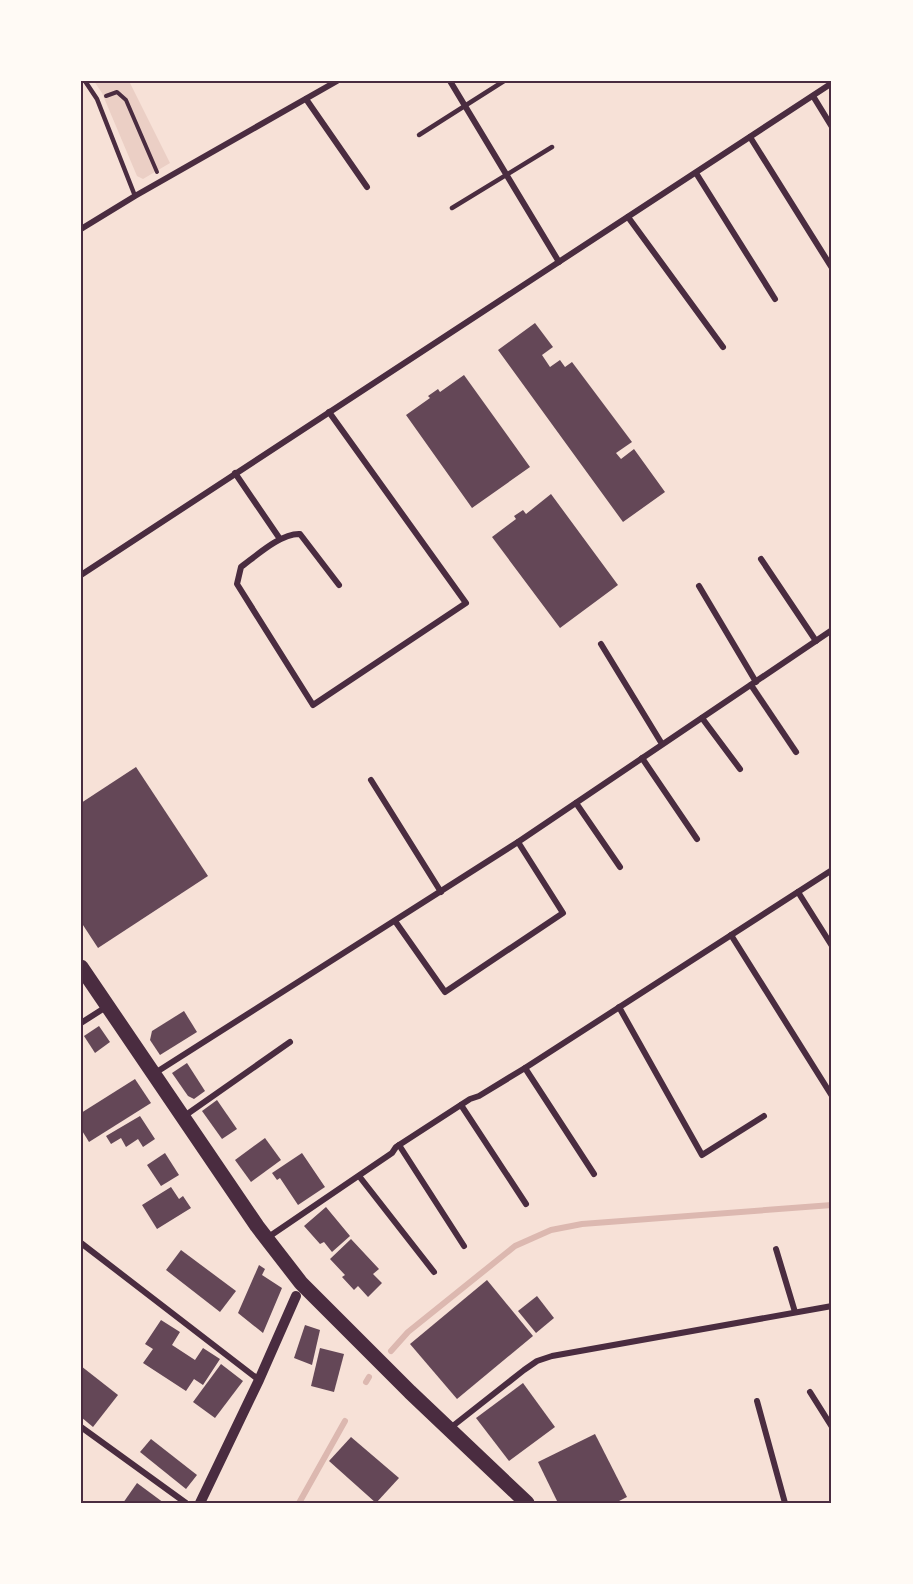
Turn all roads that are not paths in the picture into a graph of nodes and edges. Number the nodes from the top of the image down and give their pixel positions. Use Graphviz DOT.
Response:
graph roads {
  1 [pos="86,81"];
  2 [pos="337,81"];
  3 [pos="450,81"];
  4 [pos="504,81"];
  5 [pos="832,83"];
  6 [pos="813,96"];
  7 [pos="306,99"];
  8 [pos="465,106"];
  9 [pos="832,127"];
  10 [pos="419,135"];
  11 [pos="750,137"];
  12 [pos="552,147"];
  13 [pos="696,173"];
  14 [pos="507,175"];
  15 [pos="368,187"];
  16 [pos="135,196"];
  17 [pos="452,208"];
  18 [pos="628,217"];
  19 [pos="81,229"];
  20 [pos="559,262"];
  21 [pos="832,268"];
  22 [pos="775,298"];
  23 [pos="723,347"];
  24 [pos="329,412"];
  25 [pos="235,473"];
  26 [pos="280,539"];
  27 [pos="762,559"];
  28 [pos="81,575"];
  29 [pos="339,585"];
  30 [pos="699,586"];
  31 [pos="832,630"];
  32 [pos="816,640"];
  33 [pos="601,644"];
  34 [pos="753,683"];
  35 [pos="702,718"];
  36 [pos="663,744"];
  37 [pos="796,752"];
  38 [pos="642,758"];
  39 [pos="740,769"];
  40 [pos="371,780"];
  41 [pos="576,803"];
  42 [pos="697,839"];
  43 [pos="518,842"];
  44 [pos="620,867"];
  45 [pos="832,870"];
  46 [pos="441,891"];
  47 [pos="798,892"];
  48 [pos="394,921"];
  49 [pos="731,935"];
  50 [pos="832,946"];
  51 [pos="81,967"];
  52 [pos="107,1005"];
  53 [pos="620,1007"];
  54 [pos="81,1023"];
  55 [pos="290,1042"];
  56 [pos="525,1068"];
  57 [pos="154,1074"];
  58 [pos="832,1096"];
  59 [pos="461,1105"];
  60 [pos="764,1116"];
  61 [pos="183,1117"];
  62 [pos="399,1145"];
  63 [pos="594,1174"];
  64 [pos="359,1176"];
  65 [pos="526,1204"];
  66 [pos="267,1239"];
  67 [pos="81,1243"];
  68 [pos="464,1246"];
  69 [pos="776,1249"];
  70 [pos="434,1272"];
  71 [pos="299,1290"];
  72 [pos="832,1306"];
  73 [pos="795,1312"];
  74 [pos="259,1380"];
  75 [pos="810,1392"];
  76 [pos="757,1401"];
  77 [pos="832,1426"];
  78 [pos="81,1427"];
  79 [pos="449,1429"];
  80 [pos="186,1503"];
  81 [pos="200,1503"];
  82 [pos="527,1503"];
  83 [pos="785,1503"];
  1 -- 16 [label="lane"];
  2 -- 7 [label="street"];
  3 -- 8 [label="street"];
  4 -- 8 [label="lane"];
  5 -- 6 [label="street"];
  6 -- 9 [label="street"];
  6 -- 11 [label="street"];
  7 -- 15 [label="street"];
  7 -- 16 [label="street"];
  8 -- 10 [label="lane"];
  8 -- 14 [label="street"];
  11 -- 13 [label="street"];
  11 -- 21 [label="street"];
  12 -- 14 [label="lane"];
  13 -- 18 [label="street"];
  13 -- 22 [label="street"];
  14 -- 17 [label="lane"];
  14 -- 20 [label="street"];
  16 -- 19 [label="street"];
  18 -- 20 [label="street"];
  18 -- 23 [label="street"];
  20 -- 24 [label="street"];
  24 -- 25 [label="street"];
  24 -- 26 [label="street"];
  25 -- 26 [label="street"];
  25 -- 28 [label="street"];
  26 -- 29 [label="street"];
  27 -- 32 [label="street"];
  30 -- 34 [label="street"];
  31 -- 32 [label="street"];
  32 -- 34 [label="street"];
  33 -- 36 [label="street"];
  34 -- 35 [label="street"];
  34 -- 37 [label="street"];
  35 -- 36 [label="street"];
  35 -- 39 [label="street"];
  36 -- 38 [label="street"];
  38 -- 41 [label="street"];
  38 -- 42 [label="street"];
  40 -- 46 [label="street"];
  41 -- 43 [label="street"];
  41 -- 44 [label="street"];
  43 -- 46 [label="street"];
  43 -- 48 [label="street"];
  45 -- 47 [label="street"];
  46 -- 48 [label="street"];
  47 -- 49 [label="street"];
  47 -- 50 [label="street"];
  48 -- 57 [label="street"];
  49 -- 53 [label="street"];
  49 -- 58 [label="street"];
  51 -- 52 [label="main road"];
  52 -- 54 [label="street"];
  52 -- 57 [label="main road"];
  53 -- 56 [label="street"];
  53 -- 60 [label="street"];
  55 -- 61 [label="street"];
  56 -- 59 [label="street"];
  56 -- 63 [label="street"];
  57 -- 61 [label="main road"];
  59 -- 62 [label="street"];
  59 -- 65 [label="street"];
  61 -- 66 [label="main road"];
  62 -- 64 [label="street"];
  62 -- 68 [label="street"];
  64 -- 66 [label="street"];
  64 -- 70 [label="street"];
  66 -- 71 [label="main road"];
  67 -- 74 [label="street"];
  69 -- 73 [label="street"];
  71 -- 74 [label="street"];
  71 -- 79 [label="main road"];
  72 -- 73 [label="street"];
  73 -- 79 [label="street"];
  74 -- 81 [label="street"];
  75 -- 77 [label="street"];
  76 -- 83 [label="street"];
  78 -- 80 [label="street"];
  79 -- 82 [label="main road"];
}
